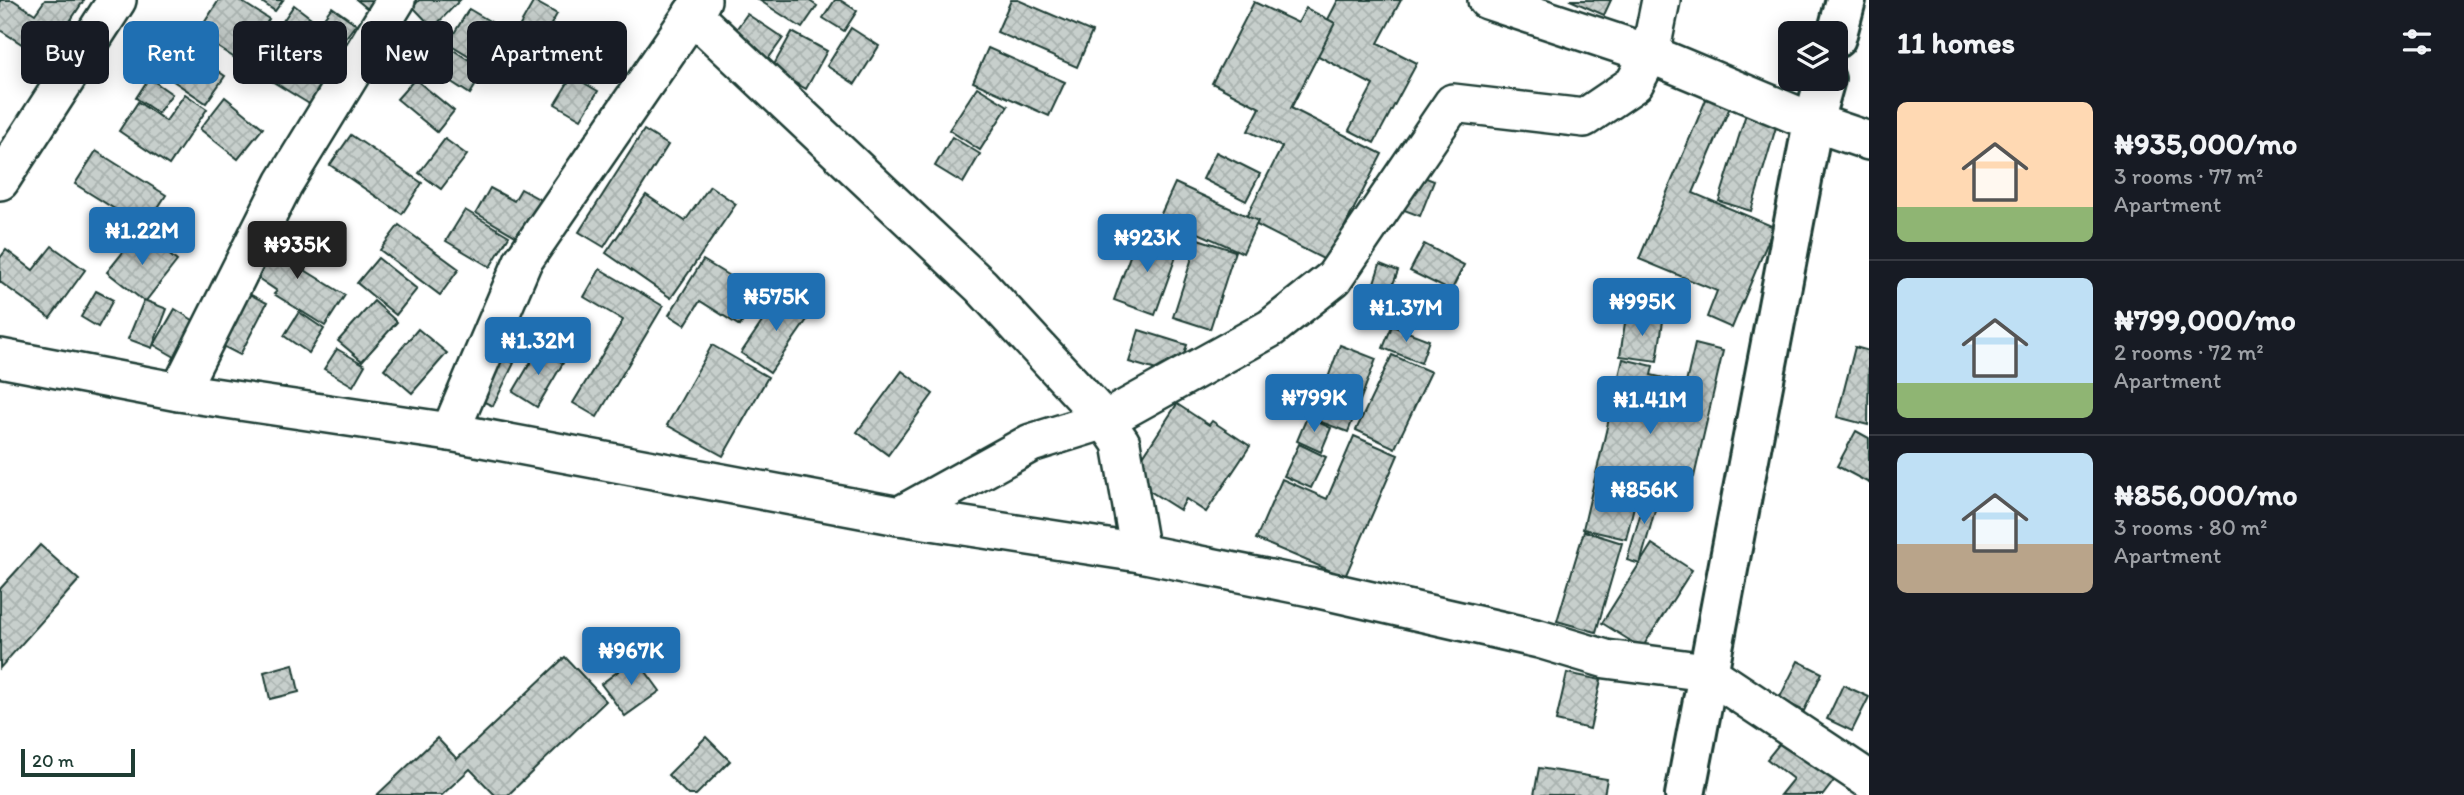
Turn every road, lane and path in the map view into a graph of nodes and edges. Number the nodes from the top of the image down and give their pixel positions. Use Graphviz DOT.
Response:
graph roads {
  1 [pos="117,0"];
  2 [pos="396,0"];
  3 [pos="1487,0"];
  4 [pos="1661,0"];
  5 [pos="1846,0"];
  6 [pos="697,7"];
  7 [pos="1840,21"];
  8 [pos="1650,54"];
  9 [pos="1822,91"];
  10 [pos="1813,122"];
  11 [pos="1869,141"];
  12 [pos="0,181"];
  13 [pos="0,358"];
  14 [pos="179,392"];
  15 [pos="1105,420"];
  16 [pos="450,432"];
  17 [pos="899,516"];
  18 [pos="1140,553"];
  19 [pos="1707,672"];
  20 [pos="1869,780"];
  21 [pos="1685,795"];
  1 -- 12 [label="street"];
  2 -- 14 [label="street"];
  3 -- 8 [label="street"];
  4 -- 8 [label="street"];
  5 -- 7 [label="street"];
  6 -- 15 [label="street"];
  6 -- 16 [label="street"];
  8 -- 10 [label="street"];
  8 -- 15 [label="street"];
  9 -- 10 [label="street"];
  10 -- 11 [label="street"];
  10 -- 19 [label="street"];
  13 -- 14 [label="street"];
  14 -- 16 [label="street"];
  15 -- 17 [label="street"];
  15 -- 18 [label="street"];
  16 -- 17 [label="street"];
  17 -- 18 [label="street"];
  18 -- 19 [label="street"];
  19 -- 20 [label="street"];
  19 -- 21 [label="street"];
}
